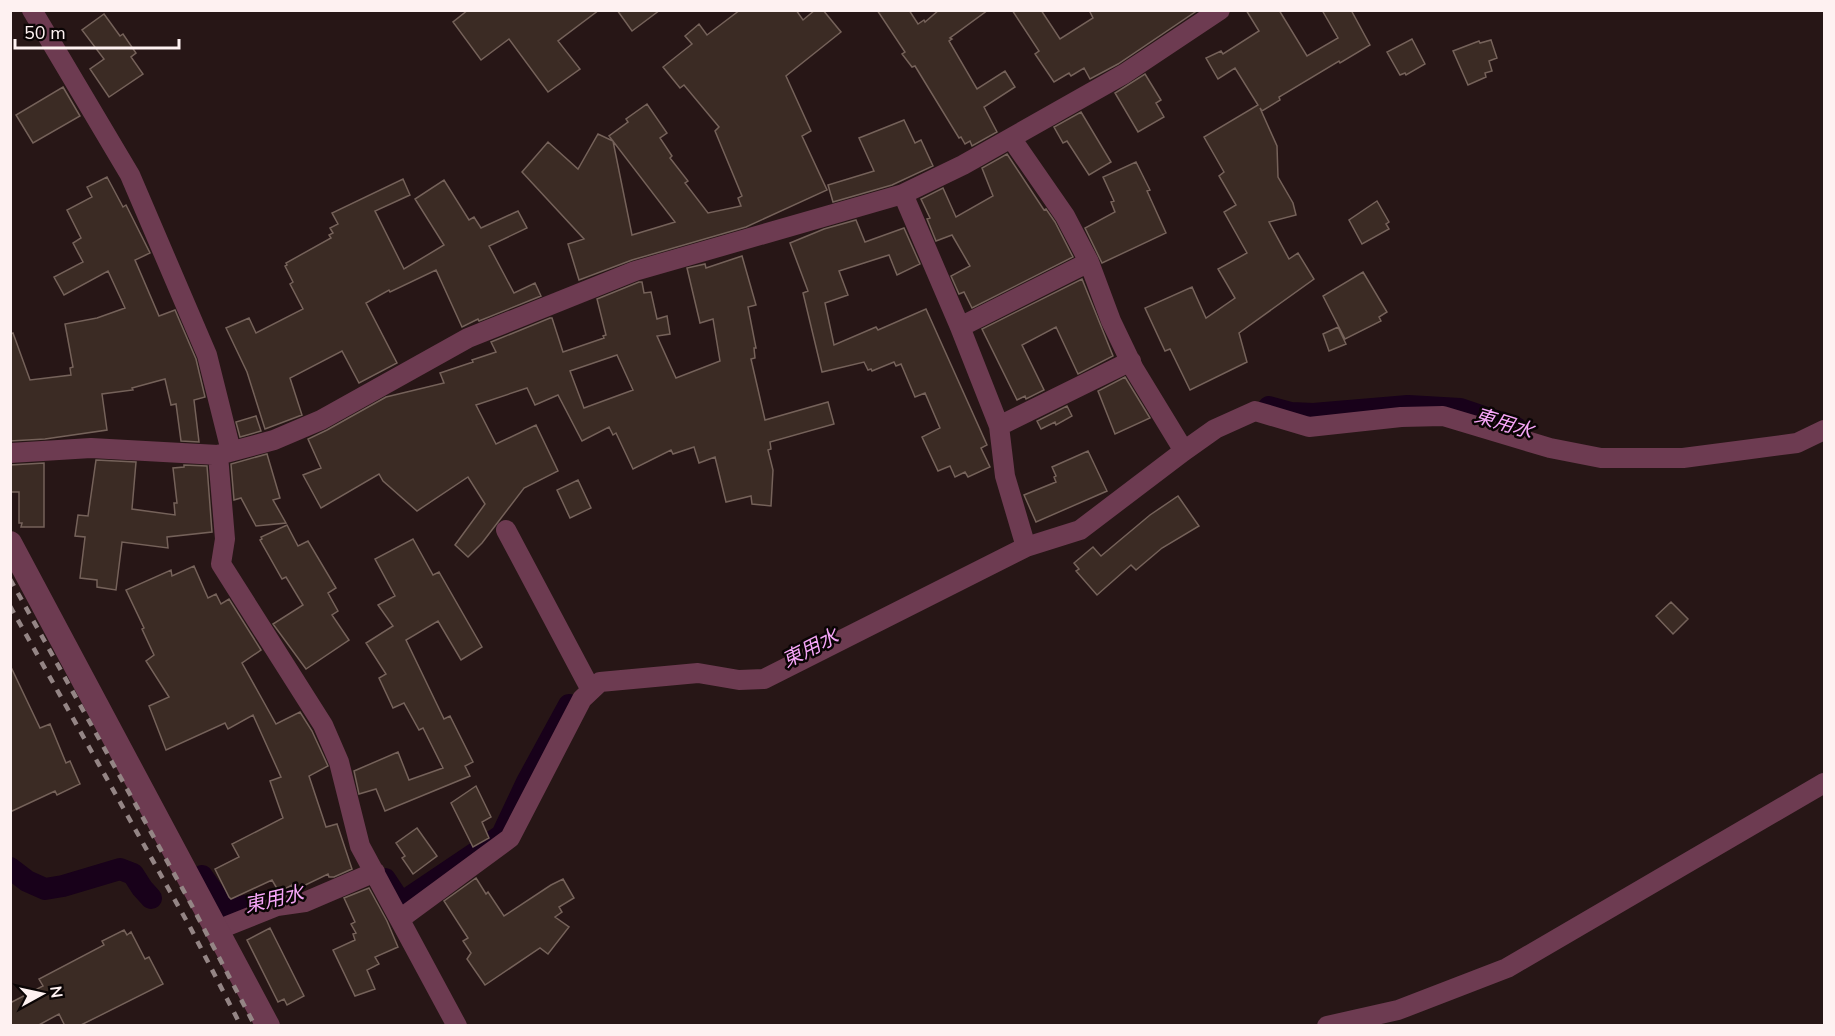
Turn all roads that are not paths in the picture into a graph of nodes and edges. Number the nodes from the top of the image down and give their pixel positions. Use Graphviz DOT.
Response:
graph roads {
  1 [pos="32,10"];
  2 [pos="1220,10"];
  3 [pos="1011,138"];
  4 [pos="903,194"];
  5 [pos="1089,262"];
  6 [pos="960,327"];
  7 [pos="1131,361"];
  8 [pos="999,426"];
  9 [pos="1824,430"];
  10 [pos="1184,451"];
  11 [pos="10,453"];
  12 [pos="225,453"];
  13 [pos="506,530"];
  14 [pos="10,543"];
  15 [pos="1026,548"];
  16 [pos="591,690"];
  17 [pos="1824,783"];
  18 [pos="375,872"];
  19 [pos="400,919"];
  20 [pos="217,930"];
  21 [pos="268,1026"];
  22 [pos="456,1026"];
  23 [pos="1327,1026"];
  1 -- 12 [label="street"];
  2 -- 3 [label="street"];
  3 -- 4 [label="street"];
  3 -- 5 [label="street"];
  4 -- 6 [label="street"];
  4 -- 12 [label="street"];
  5 -- 6 [label="street"];
  5 -- 7 [label="street"];
  6 -- 8 [label="street"];
  7 -- 8 [label="street"];
  7 -- 10 [label="street"];
  8 -- 15 [label="street"];
  9 -- 10 [label="street"];
  10 -- 15 [label="street"];
  11 -- 12 [label="street"];
  12 -- 18 [label="street"];
  13 -- 16 [label="street"];
  14 -- 20 [label="street"];
  15 -- 16 [label="street"];
  16 -- 19 [label="street"];
  17 -- 23 [label="street"];
  18 -- 19 [label="street"];
  18 -- 20 [label="street"];
  19 -- 22 [label="street"];
  20 -- 21 [label="street"];
}
